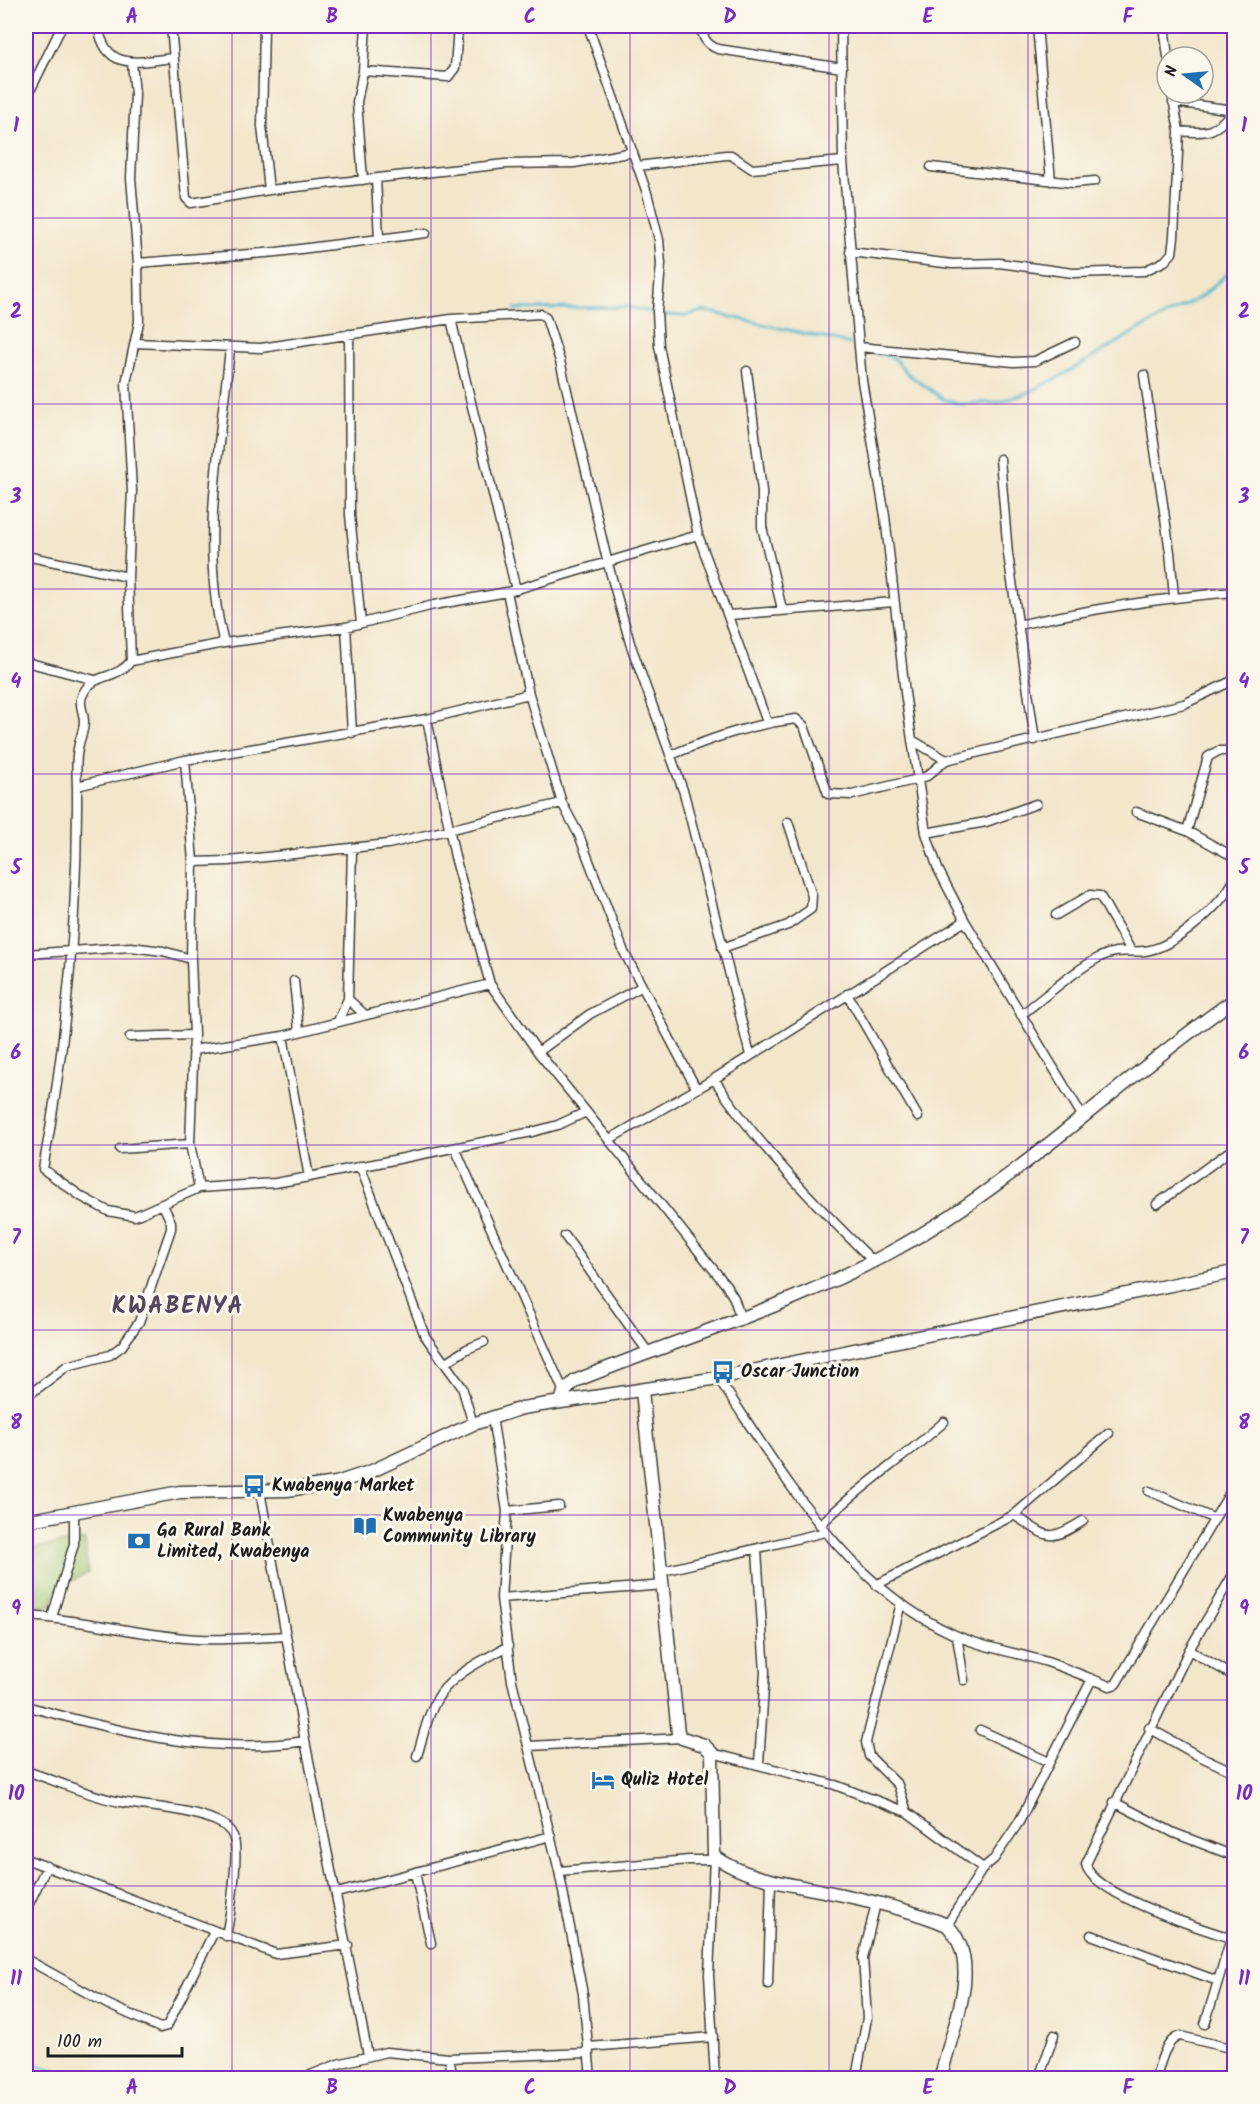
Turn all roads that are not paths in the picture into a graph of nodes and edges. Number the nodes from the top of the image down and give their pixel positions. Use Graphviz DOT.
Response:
graph roads {
  1 [pos="62,26"];
  2 [pos="98,26"];
  3 [pos="171,26"];
  4 [pos="264,26"];
  5 [pos="366,26"];
  6 [pos="458,26"];
  7 [pos="588,26"];
  8 [pos="700,26"];
  9 [pos="841,26"];
  10 [pos="1037,26"];
  11 [pos="1164,26"];
  12 [pos="1166,45"];
  13 [pos="173,58"];
  14 [pos="132,63"];
  15 [pos="842,68"];
  16 [pos="363,71"];
  17 [pos="26,99"];
  18 [pos="1174,105"];
  19 [pos="1211,105"];
  20 [pos="1234,110"];
  21 [pos="1179,131"];
  22 [pos="633,152"];
  23 [pos="843,161"];
  24 [pos="638,166"];
  25 [pos="931,167"];
  26 [pos="376,179"];
  27 [pos="363,180"];
  28 [pos="1051,181"];
  29 [pos="1095,181"];
  30 [pos="269,190"];
  31 [pos="426,233"];
  32 [pos="379,237"];
  33 [pos="850,252"];
  34 [pos="138,263"];
  35 [pos="451,319"];
  36 [pos="350,334"];
  37 [pos="1075,342"];
  38 [pos="135,343"];
  39 [pos="859,347"];
  40 [pos="230,349"];
  41 [pos="747,371"];
  42 [pos="1144,375"];
  43 [pos="1000,459"];
  44 [pos="698,535"];
  45 [pos="26,556"];
  46 [pos="608,564"];
  47 [pos="128,577"];
  48 [pos="512,591"];
  49 [pos="1234,592"];
  50 [pos="1174,597"];
  51 [pos="894,602"];
  52 [pos="782,609"];
  53 [pos="729,615"];
  54 [pos="361,623"];
  55 [pos="1018,625"];
  56 [pos="345,627"];
  57 [pos="224,643"];
  58 [pos="131,661"];
  59 [pos="26,662"];
  60 [pos="95,680"];
  61 [pos="1234,680"];
  62 [pos="529,693"];
  63 [pos="427,718"];
  64 [pos="767,722"];
  65 [pos="352,733"];
  66 [pos="912,740"];
  67 [pos="1035,740"];
  68 [pos="1234,751"];
  69 [pos="671,755"];
  70 [pos="185,760"];
  71 [pos="946,760"];
  72 [pos="918,779"];
  73 [pos="77,786"];
  74 [pos="562,803"];
  75 [pos="1036,804"];
  76 [pos="1136,812"];
  77 [pos="788,822"];
  78 [pos="450,831"];
  79 [pos="1186,831"];
  80 [pos="926,833"];
  81 [pos="352,849"];
  82 [pos="1234,857"];
  83 [pos="193,862"];
  84 [pos="1234,880"];
  85 [pos="1056,915"];
  86 [pos="965,921"];
  87 [pos="722,948"];
  88 [pos="1130,949"];
  89 [pos="73,951"];
  90 [pos="26,954"];
  91 [pos="191,959"];
  92 [pos="294,981"];
  93 [pos="490,984"];
  94 [pos="640,987"];
  95 [pos="847,994"];
  96 [pos="348,999"];
  97 [pos="1234,1000"];
  98 [pos="365,1015"];
  99 [pos="1021,1015"];
  100 [pos="338,1021"];
  101 [pos="299,1031"];
  102 [pos="194,1035"];
  103 [pos="283,1036"];
  104 [pos="130,1037"];
  105 [pos="193,1050"];
  106 [pos="538,1052"];
  107 [pos="750,1055"];
  108 [pos="714,1079"];
  109 [pos="696,1088"];
  110 [pos="586,1112"];
  111 [pos="1083,1116"];
  112 [pos="918,1117"];
  113 [pos="610,1139"];
  114 [pos="190,1144"];
  115 [pos="455,1148"];
  116 [pos="1234,1148"];
  117 [pos="120,1149"];
  118 [pos="360,1166"];
  119 [pos="309,1177"];
  120 [pos="199,1188"];
  121 [pos="1157,1204"];
  122 [pos="163,1205"];
  123 [pos="565,1236"];
  124 [pos="873,1261"];
  125 [pos="1234,1272"];
  126 [pos="741,1320"];
  127 [pos="484,1342"];
  128 [pos="648,1352"];
  129 [pos="445,1363"];
  130 [pos="718,1378"];
  131 [pos="642,1391"];
  132 [pos="26,1397"];
  133 [pos="563,1397"];
  134 [pos="492,1417"];
  135 [pos="944,1422"];
  136 [pos="473,1424"];
  137 [pos="1109,1433"];
  138 [pos="1234,1486"];
  139 [pos="260,1491"];
  140 [pos="1149,1491"];
  141 [pos="559,1506"];
  142 [pos="507,1510"];
  143 [pos="74,1512"];
  144 [pos="1014,1515"];
  145 [pos="1215,1519"];
  146 [pos="26,1521"];
  147 [pos="1083,1521"];
  148 [pos="822,1528"];
  149 [pos="757,1551"];
  150 [pos="663,1571"];
  151 [pos="1233,1578"];
  152 [pos="664,1585"];
  153 [pos="876,1585"];
  154 [pos="501,1598"];
  155 [pos="901,1603"];
  156 [pos="26,1616"];
  157 [pos="52,1617"];
  158 [pos="285,1636"];
  159 [pos="957,1636"];
  160 [pos="508,1646"];
  161 [pos="1189,1650"];
  162 [pos="1234,1676"];
  163 [pos="1092,1679"];
  164 [pos="964,1680"];
  165 [pos="26,1706"];
  166 [pos="1149,1728"];
  167 [pos="980,1730"];
  168 [pos="682,1738"];
  169 [pos="305,1741"];
  170 [pos="529,1746"];
  171 [pos="712,1753"];
  172 [pos="417,1756"];
  173 [pos="1049,1762"];
  174 [pos="759,1763"];
  175 [pos="26,1771"];
  176 [pos="1234,1772"];
  177 [pos="1114,1802"];
  178 [pos="907,1812"];
  179 [pos="551,1836"];
  180 [pos="1234,1857"];
  181 [pos="26,1858"];
  182 [pos="714,1858"];
  183 [pos="47,1866"];
  184 [pos="983,1868"];
  185 [pos="559,1870"];
  186 [pos="415,1873"];
  187 [pos="771,1881"];
  188 [pos="338,1893"];
  189 [pos="876,1903"];
  190 [pos="26,1910"];
  191 [pos="947,1925"];
  192 [pos="214,1932"];
  193 [pos="1090,1935"];
  194 [pos="226,1936"];
  195 [pos="1233,1938"];
  196 [pos="431,1943"];
  197 [pos="348,1945"];
  198 [pos="26,1959"];
  199 [pos="1218,1982"];
  200 [pos="768,1984"];
  201 [pos="1205,2024"];
  202 [pos="1054,2035"];
  203 [pos="712,2037"];
  204 [pos="1234,2049"];
  205 [pos="589,2050"];
  206 [pos="368,2055"];
  207 [pos="449,2058"];
  208 [pos="303,2079"];
  209 [pos="453,2079"];
  210 [pos="591,2079"];
  211 [pos="715,2079"];
  212 [pos="856,2079"];
  213 [pos="941,2079"];
  214 [pos="1039,2079"];
  215 [pos="1156,2079"];
  1 -- 17 [label="street"];
  2 -- 14 [label="street"];
  3 -- 13 [label="street"];
  4 -- 30 [label="street"];
  5 -- 16 [label="street"];
  6 -- 16 [label="street"];
  7 -- 22 [label="street"];
  8 -- 15 [label="street"];
  9 -- 15 [label="street"];
  10 -- 28 [label="street"];
  11 -- 12 [label="street"];
  13 -- 14 [label="street"];
  13 -- 30 [label="street"];
  14 -- 34 [label="street"];
  15 -- 23 [label="street"];
  16 -- 27 [label="street"];
  18 -- 21 [label="street"];
  19 -- 20 [label="street"];
  20 -- 21 [label="street"];
  21 -- 33 [label="street"];
  22 -- 24 [label="street"];
  22 -- 26 [label="street"];
  23 -- 24 [label="street"];
  23 -- 33 [label="street"];
  24 -- 44 [label="street"];
  25 -- 28 [label="street"];
  26 -- 27 [label="street"];
  26 -- 32 [label="street"];
  27 -- 30 [label="street"];
  28 -- 29 [label="street"];
  31 -- 32 [label="street"];
  32 -- 34 [label="street"];
  33 -- 39 [label="street"];
  34 -- 38 [label="street"];
  35 -- 36 [label="street"];
  35 -- 46 [label="street"];
  35 -- 48 [label="street"];
  36 -- 40 [label="street"];
  36 -- 54 [label="street"];
  37 -- 39 [label="street"];
  38 -- 40 [label="street"];
  38 -- 47 [label="street"];
  39 -- 51 [label="street"];
  40 -- 57 [label="street"];
  41 -- 52 [label="street"];
  42 -- 50 [label="street"];
  43 -- 55 [label="street"];
  44 -- 46 [label="street"];
  44 -- 53 [label="street"];
  45 -- 47 [label="street"];
  46 -- 48 [label="street"];
  46 -- 69 [label="street"];
  47 -- 58 [label="street"];
  48 -- 54 [label="street"];
  48 -- 62 [label="street"];
  49 -- 50 [label="street"];
  50 -- 55 [label="street"];
  51 -- 52 [label="street"];
  51 -- 66 [label="street"];
  52 -- 53 [label="street"];
  53 -- 64 [label="street"];
  54 -- 56 [label="street"];
  55 -- 67 [label="street"];
  56 -- 57 [label="street"];
  56 -- 65 [label="street"];
  57 -- 58 [label="street"];
  58 -- 60 [label="street"];
  59 -- 60 [label="street"];
  60 -- 73 [label="street"];
  61 -- 67 [label="street"];
  62 -- 63 [label="street"];
  62 -- 74 [label="street"];
  63 -- 65 [label="street"];
  63 -- 78 [label="street"];
  64 -- 69 [label="street"];
  64 -- 72 [label="street"];
  65 -- 70 [label="street"];
  66 -- 71 [label="street"];
  66 -- 72 [label="street"];
  67 -- 71 [label="street"];
  68 -- 79 [label="street"];
  69 -- 87 [label="street"];
  70 -- 73 [label="street"];
  70 -- 83 [label="street"];
  71 -- 72 [label="street"];
  72 -- 80 [label="street"];
  73 -- 89 [label="street"];
  74 -- 78 [label="street"];
  74 -- 94 [label="street"];
  75 -- 80 [label="street"];
  76 -- 79 [label="street"];
  77 -- 87 [label="street"];
  78 -- 81 [label="street"];
  78 -- 93 [label="street"];
  79 -- 82 [label="street"];
  80 -- 86 [label="street"];
  81 -- 83 [label="street"];
  81 -- 96 [label="street"];
  83 -- 91 [label="street"];
  84 -- 88 [label="street"];
  85 -- 88 [label="street"];
  86 -- 95 [label="street"];
  86 -- 99 [label="street"];
  87 -- 107 [label="street"];
  88 -- 99 [label="street"];
  89 -- 90 [label="street"];
  89 -- 91 [label="street"];
  89 -- 122 [label="street"];
  91 -- 102 [label="street"];
  92 -- 101 [label="street"];
  93 -- 98 [label="street"];
  93 -- 106 [label="street"];
  94 -- 106 [label="street"];
  94 -- 109 [label="street"];
  95 -- 107 [label="street"];
  95 -- 112 [label="street"];
  96 -- 98 [label="street"];
  96 -- 100 [label="street"];
  97 -- 111 [label="main road"];
  98 -- 100 [label="street"];
  99 -- 111 [label="street"];
  100 -- 101 [label="street"];
  101 -- 103 [label="street"];
  102 -- 104 [label="street"];
  102 -- 105 [label="street"];
  103 -- 105 [label="street"];
  103 -- 119 [label="street"];
  105 -- 114 [label="street"];
  106 -- 110 [label="street"];
  107 -- 108 [label="street"];
  108 -- 109 [label="street"];
  108 -- 124 [label="street"];
  109 -- 113 [label="street"];
  110 -- 113 [label="street"];
  110 -- 115 [label="street"];
  111 -- 124 [label="main road"];
  113 -- 126 [label="street"];
  114 -- 117 [label="street"];
  114 -- 120 [label="street"];
  115 -- 118 [label="street"];
  115 -- 133 [label="street"];
  116 -- 121 [label="street"];
  118 -- 119 [label="street"];
  118 -- 129 [label="street"];
  119 -- 120 [label="street"];
  120 -- 122 [label="street"];
  122 -- 132 [label="street"];
  123 -- 128 [label="street"];
  124 -- 126 [label="main road"];
  125 -- 130 [label="main road"];
  126 -- 128 [label="main road"];
  127 -- 129 [label="street"];
  128 -- 133 [label="main road"];
  129 -- 136 [label="street"];
  130 -- 131 [label="main road"];
  130 -- 148 [label="street"];
  131 -- 133 [label="main road"];
  131 -- 150 [label="main road"];
  133 -- 134 [label="main road"];
  134 -- 136 [label="main road"];
  134 -- 142 [label="street"];
  135 -- 148 [label="street"];
  136 -- 139 [label="main road"];
  137 -- 144 [label="street"];
  138 -- 145 [label="street"];
  139 -- 143 [label="main road"];
  139 -- 158 [label="street"];
  140 -- 145 [label="street"];
  141 -- 142 [label="street"];
  142 -- 154 [label="street"];
  143 -- 146 [label="main road"];
  143 -- 157 [label="street"];
  144 -- 147 [label="street"];
  144 -- 153 [label="street"];
  145 -- 163 [label="street"];
  148 -- 149 [label="street"];
  148 -- 153 [label="street"];
  149 -- 150 [label="street"];
  149 -- 174 [label="street"];
  150 -- 152 [label="main road"];
  151 -- 161 [label="street"];
  152 -- 154 [label="street"];
  152 -- 168 [label="main road"];
  153 -- 155 [label="street"];
  154 -- 160 [label="street"];
  155 -- 159 [label="street"];
  155 -- 178 [label="street"];
  156 -- 157 [label="street"];
  157 -- 158 [label="street"];
  158 -- 169 [label="street"];
  159 -- 163 [label="street"];
  159 -- 164 [label="street"];
  160 -- 170 [label="street"];
  160 -- 172 [label="street"];
  161 -- 162 [label="street"];
  161 -- 166 [label="street"];
  163 -- 173 [label="street"];
  165 -- 169 [label="street"];
  166 -- 176 [label="street"];
  166 -- 177 [label="street"];
  167 -- 173 [label="street"];
  168 -- 170 [label="street"];
  168 -- 171 [label="main road"];
  169 -- 188 [label="street"];
  170 -- 179 [label="street"];
  171 -- 174 [label="street"];
  171 -- 182 [label="main road"];
  173 -- 184 [label="street"];
  174 -- 178 [label="street"];
  175 -- 194 [label="street"];
  177 -- 180 [label="street"];
  177 -- 195 [label="street"];
  178 -- 184 [label="street"];
  179 -- 185 [label="street"];
  179 -- 186 [label="street"];
  181 -- 183 [label="street"];
  182 -- 185 [label="street"];
  182 -- 187 [label="main road"];
  182 -- 203 [label="street"];
  183 -- 190 [label="street"];
  183 -- 192 [label="street"];
  184 -- 191 [label="street"];
  185 -- 205 [label="street"];
  186 -- 188 [label="street"];
  186 -- 196 [label="street"];
  187 -- 189 [label="main road"];
  187 -- 200 [label="street"];
  188 -- 197 [label="street"];
  189 -- 191 [label="main road"];
  189 -- 212 [label="street"];
  191 -- 213 [label="main road"];
  192 -- 194 [label="street"];
  192 -- 198 [label="street"];
  193 -- 199 [label="street"];
  194 -- 197 [label="street"];
  195 -- 199 [label="street"];
  197 -- 206 [label="street"];
  199 -- 201 [label="street"];
  202 -- 214 [label="street"];
  203 -- 205 [label="street"];
  203 -- 211 [label="street"];
  204 -- 215 [label="street"];
  205 -- 207 [label="street"];
  205 -- 210 [label="street"];
  206 -- 207 [label="street"];
  206 -- 208 [label="street"];
  207 -- 209 [label="street"];
}
